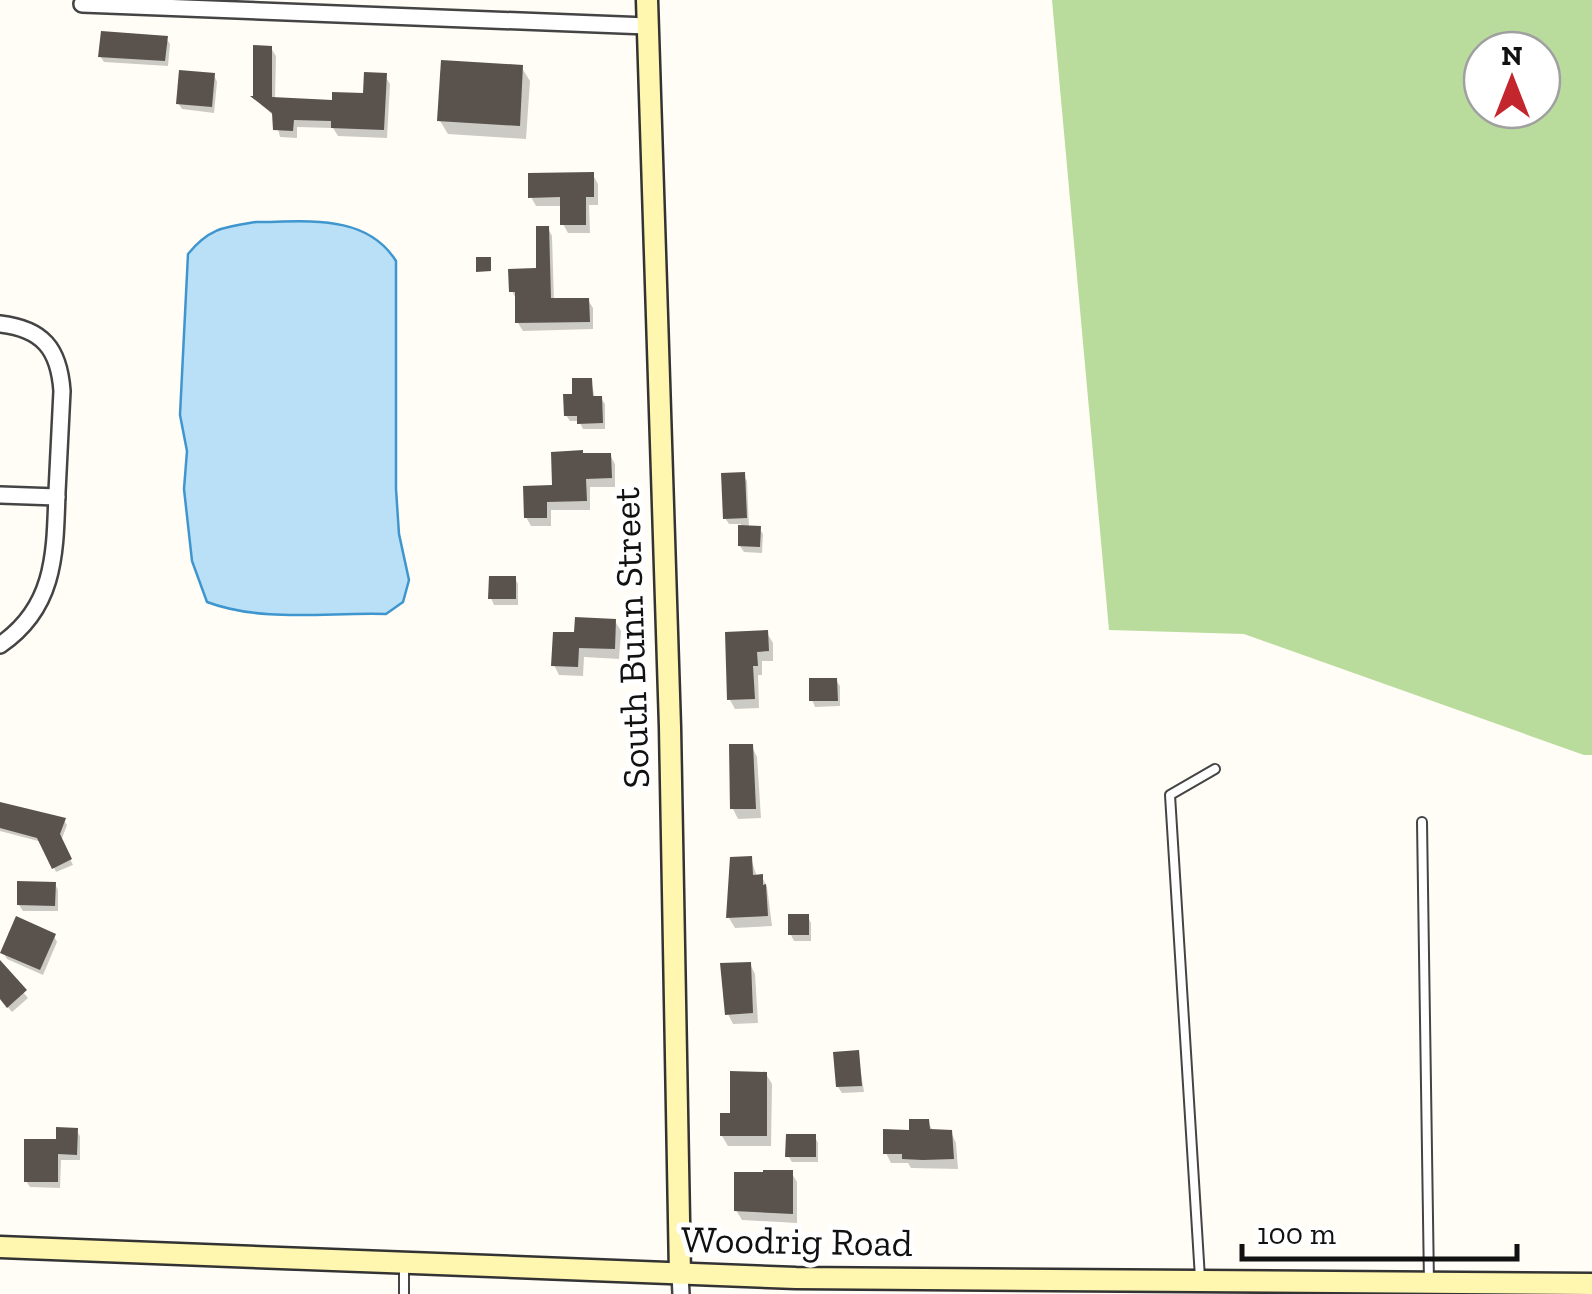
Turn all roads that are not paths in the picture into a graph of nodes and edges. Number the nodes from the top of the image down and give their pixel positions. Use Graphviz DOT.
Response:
graph roads {
  1 [pos="646,0"];
  2 [pos="167,3"];
  3 [pos="82,4"];
  4 [pos="266,5"];
  5 [pos="648,26"];
  6 [pos="0,324"];
  7 [pos="0,495"];
  8 [pos="57,498"];
  9 [pos="0,645"];
  10 [pos="1215,768"];
  11 [pos="1422,822"];
  12 [pos="0,1247"];
  13 [pos="404,1262"];
  14 [pos="1200,1283"];
  15 [pos="1429,1283"];
  16 [pos="681,1284"];
  17 [pos="1592,1284"];
  18 [pos="404,1294"];
  1 -- 5 [label="street, South Bunn Street"];
  2 -- 3 [label="street"];
  2 -- 4 [label="street"];
  4 -- 5 [label="street"];
  5 -- 16 [label="street, South Bunn Street"];
  6 -- 8 [label="street"];
  7 -- 8 [label="street"];
  8 -- 9 [label="street"];
  10 -- 14 [label="lane"];
  11 -- 15 [label="lane"];
  12 -- 13 [label="street, Woodrig Road"];
  13 -- 16 [label="street, Woodrig Road"];
  13 -- 18 [label="lane"];
  14 -- 15 [label="street, Woodrig Road"];
  14 -- 16 [label="street, Woodrig Road"];
  15 -- 17 [label="street, Woodrig Road"];
}
